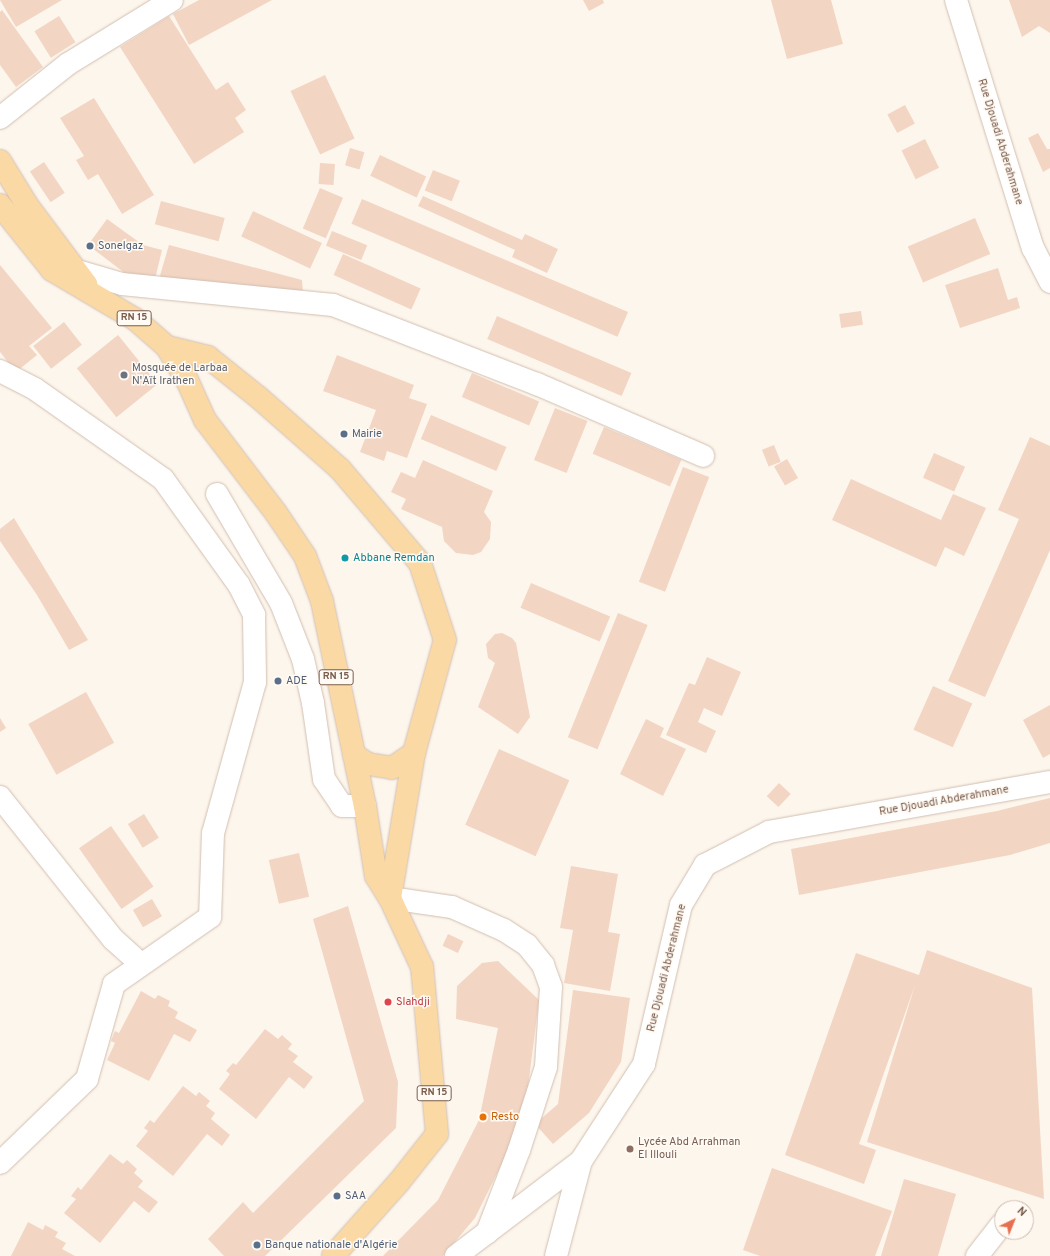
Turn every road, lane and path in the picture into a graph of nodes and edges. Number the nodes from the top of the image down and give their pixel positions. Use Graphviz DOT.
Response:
graph roads {
  1 [pos="172,0"];
  2 [pos="956,0"];
  3 [pos="0,118"];
  4 [pos="0,162"];
  5 [pos="0,205"];
  6 [pos="74,270"];
  7 [pos="1050,282"];
  8 [pos="96,295"];
  9 [pos="167,347"];
  10 [pos="0,371"];
  11 [pos="703,456"];
  12 [pos="217,494"];
  13 [pos="281,603"];
  14 [pos="254,615"];
  15 [pos="414,753"];
  16 [pos="354,755"];
  17 [pos="1050,782"];
  18 [pos="0,797"];
  19 [pos="365,806"];
  20 [pos="390,898"];
  21 [pos="141,964"];
  22 [pos="581,1161"];
  23 [pos="0,1163"];
  24 [pos="487,1233"];
  25 [pos="994,1234"];
  26 [pos="333,1256"];
  27 [pos="456,1256"];
  28 [pos="556,1256"];
  29 [pos="977,1256"];
  1 -- 3 [label="street"];
  2 -- 7 [label="street, Rue Djouadi Abderahmane"];
  4 -- 6 [label="main road"];
  5 -- 8 [label="main road"];
  6 -- 8 [label="main road"];
  6 -- 11 [label="street"];
  8 -- 9 [label="main road, RN 15"];
  9 -- 15 [label="main road, RN 15"];
  9 -- 16 [label="main road, RN 15"];
  10 -- 14 [label="street"];
  12 -- 13 [label="street"];
  13 -- 14 [label="street"];
  13 -- 19 [label="street"];
  14 -- 21 [label="street"];
  15 -- 16 [label="main road"];
  15 -- 20 [label="main road, RN 15"];
  16 -- 19 [label="main road, RN 15"];
  17 -- 22 [label="street, Rue Djouadi Abderahmane"];
  18 -- 21 [label="street"];
  19 -- 20 [label="main road, RN 15"];
  20 -- 24 [label="street"];
  20 -- 26 [label="main road, RN 15"];
  21 -- 23 [label="street"];
  22 -- 24 [label="street, Rue Djouadi Abderahmane"];
  22 -- 28 [label="street"];
  24 -- 27 [label="street, Rue Djouadi Abderahmane"];
  25 -- 29 [label="street"];
}
